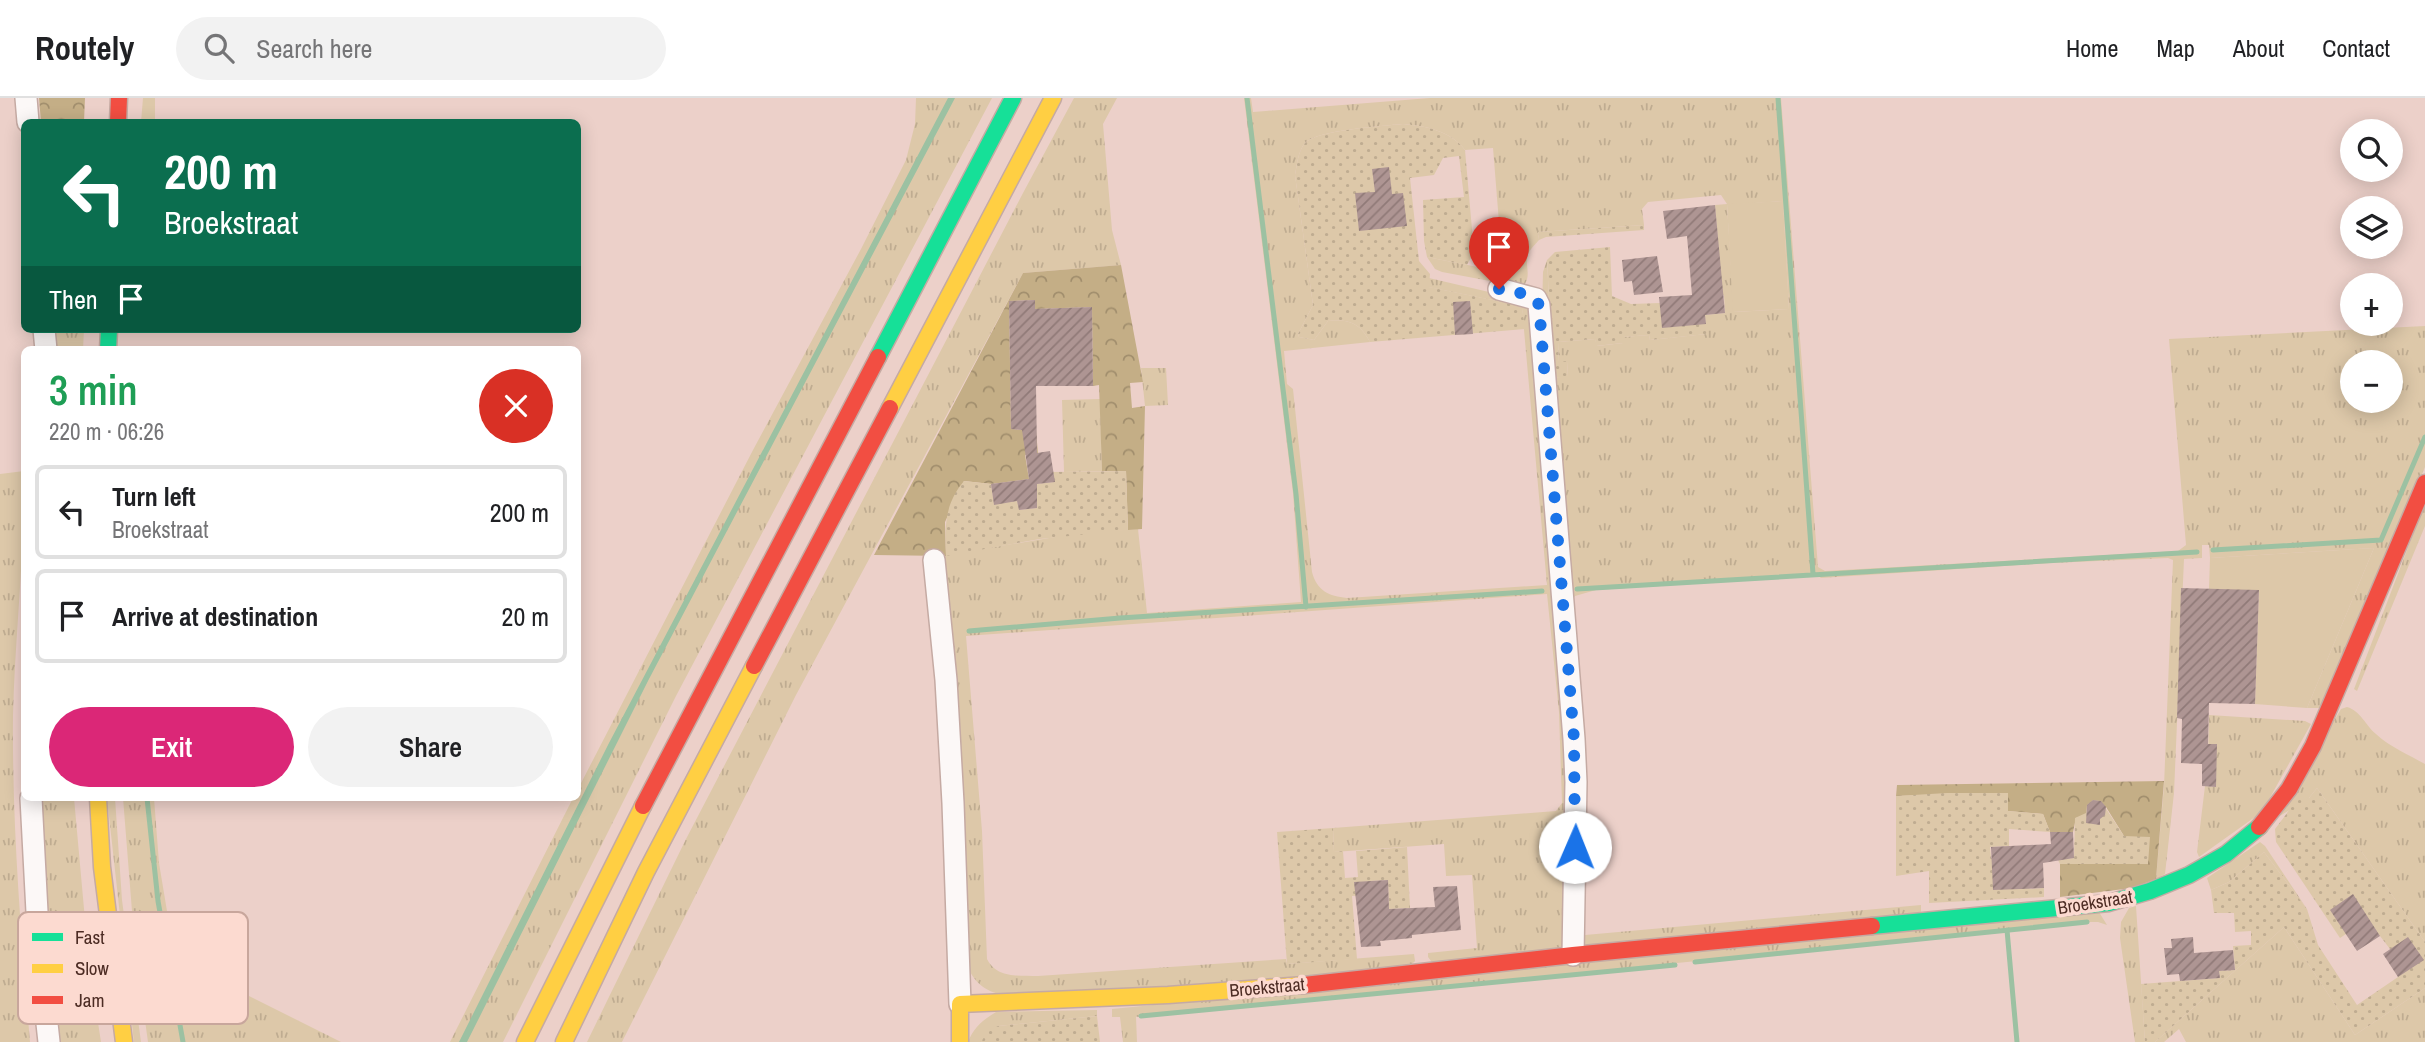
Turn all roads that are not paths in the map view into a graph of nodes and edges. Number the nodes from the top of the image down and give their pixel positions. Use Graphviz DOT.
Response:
graph roads {
  1 [pos="26,98"];
  2 [pos="119,98"];
  3 [pos="1013,98"];
  4 [pos="1054,98"];
  5 [pos="27,119"];
  6 [pos="118,119"];
  7 [pos="1499,289"];
  8 [pos="2425,483"];
  9 [pos="934,560"];
  10 [pos="31,801"];
  11 [pos="98,801"];
  12 [pos="37,912"];
  13 [pos="108,912"];
  14 [pos="1573,955"];
  15 [pos="960,1004"];
  16 [pos="47,1024"];
  17 [pos="122,1024"];
  18 [pos="49,1042"];
  19 [pos="124,1042"];
  20 [pos="525,1042"];
  21 [pos="564,1042"];
  22 [pos="960,1042"];
  1 -- 5 [label="street"];
  2 -- 6 [label="main road"];
  3 -- 20 [label="main road"];
  4 -- 21 [label="main road"];
  7 -- 14 [label="street"];
  8 -- 14 [label="main road, Broekstraat"];
  9 -- 15 [label="street"];
  10 -- 12 [label="street"];
  11 -- 13 [label="main road"];
  14 -- 15 [label="main road, Broekstraat"];
  15 -- 22 [label="main road"];
  16 -- 18 [label="street"];
  17 -- 19 [label="main road"];
}
